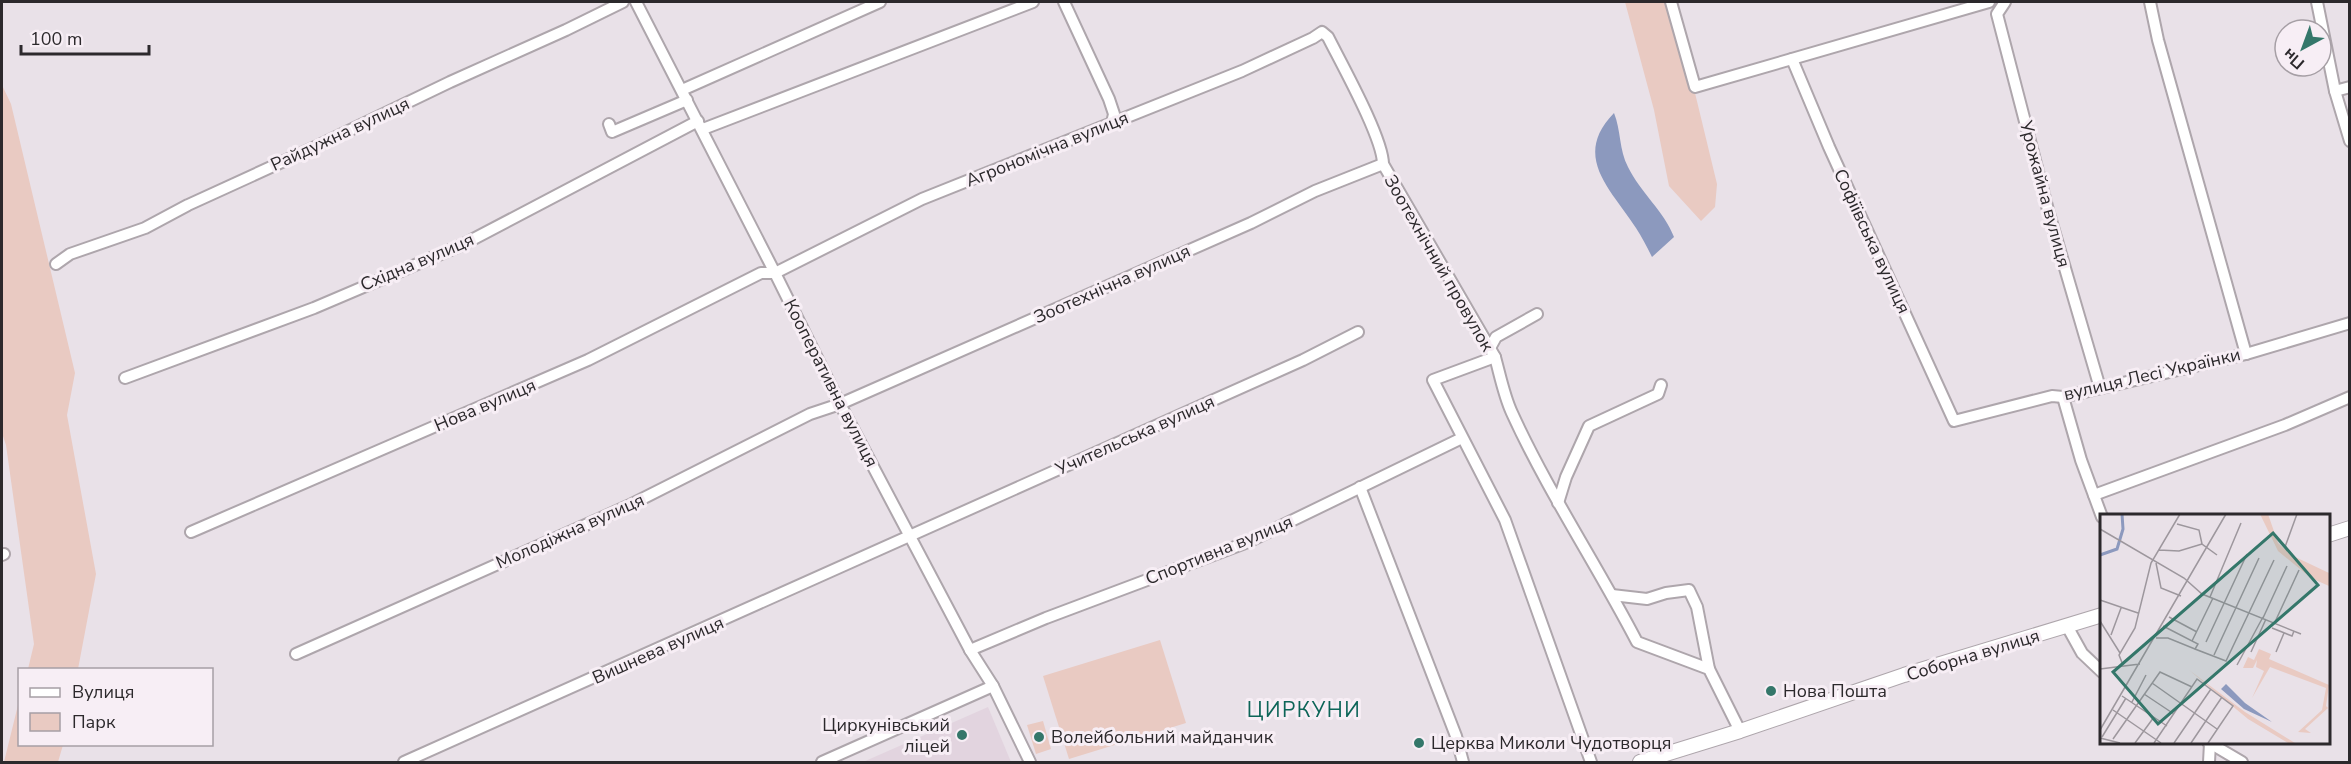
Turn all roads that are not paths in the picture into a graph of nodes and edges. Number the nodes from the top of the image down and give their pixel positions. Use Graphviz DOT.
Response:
graph roads {
  1 [pos="623,2"];
  2 [pos="639,2"];
  3 [pos="880,2"];
  4 [pos="1033,2"];
  5 [pos="1064,2"];
  6 [pos="1671,2"];
  7 [pos="1989,2"];
  8 [pos="2005,2"];
  9 [pos="2150,2"];
  10 [pos="2317,2"];
  11 [pos="1322,32"];
  12 [pos="1792,59"];
  13 [pos="2349,87"];
  14 [pos="2335,91"];
  15 [pos="685,95"];
  16 [pos="1112,123"];
  17 [pos="609,124"];
  18 [pos="700,125"];
  19 [pos="2349,141"];
  20 [pos="1383,164"];
  21 [pos="56,264"];
  22 [pos="776,273"];
  23 [pos="1537,314"];
  24 [pos="2349,323"];
  25 [pos="1358,332"];
  26 [pos="1492,352"];
  27 [pos="2246,354"];
  28 [pos="124,378"];
  29 [pos="1661,385"];
  30 [pos="2100,388"];
  31 [pos="2063,397"];
  32 [pos="2349,397"];
  33 [pos="840,404"];
  34 [pos="1954,421"];
  35 [pos="1462,438"];
  36 [pos="1360,487"];
  37 [pos="2094,495"];
  38 [pos="1558,503"];
  39 [pos="2101,514"];
  40 [pos="2349,528"];
  41 [pos="191,532"];
  42 [pos="2330,534"];
  43 [pos="912,537"];
  44 [pos="1612,595"];
  45 [pos="2100,616"];
  46 [pos="2067,626"];
  47 [pos="970,650"];
  48 [pos="296,654"];
  49 [pos="1709,669"];
  50 [pos="2100,670"];
  51 [pos="993,686"];
  52 [pos="1740,731"];
  53 [pos="2209,743"];
  54 [pos="2211,743"];
  55 [pos="404,762"];
  56 [pos="822,762"];
  57 [pos="1030,762"];
  58 [pos="1463,762"];
  59 [pos="1591,762"];
  60 [pos="1640,762"];
  61 [pos="2209,762"];
  62 [pos="2242,762"];
  1 -- 21 [label="street, Райдужна вулиця"];
  2 -- 15 [label="street, Кооперативна вулиця"];
  3 -- 15 [label="street"];
  4 -- 18 [label="street, Східна вулиця"];
  5 -- 16 [label="street"];
  6 -- 12 [label="street"];
  7 -- 12 [label="street"];
  8 -- 30 [label="street, Урожайна вулиця"];
  9 -- 27 [label="street"];
  10 -- 14 [label="street"];
  11 -- 16 [label="street, Агрономічна вулиця"];
  11 -- 20 [label="street, Зоотехнічний провулок"];
  12 -- 34 [label="street, Софіївська вулиця"];
  13 -- 14 [label="street"];
  14 -- 19 [label="street"];
  15 -- 17 [label="street"];
  15 -- 18 [label="street, Кооперативна вулиця"];
  16 -- 22 [label="street, Агрономічна вулиця"];
  18 -- 22 [label="street, Кооперативна вулиця"];
  18 -- 28 [label="street, Східна вулиця"];
  20 -- 26 [label="street, Зоотехнічний провулок"];
  20 -- 33 [label="street, Зоотехнічна вулиця"];
  22 -- 33 [label="street, Кооперативна вулиця"];
  22 -- 41 [label="street, Нова вулиця"];
  23 -- 26 [label="street"];
  24 -- 27 [label="street, вулиця Лесі Українки"];
  25 -- 43 [label="street, Учительська вулиця"];
  26 -- 35 [label="street, Зоотехнічний провулок"];
  26 -- 38 [label="street"];
  27 -- 30 [label="street, вулиця Лесі Українки"];
  29 -- 38 [label="street"];
  30 -- 31 [label="street, вулиця Лесі Українки"];
  31 -- 34 [label="street, вулиця Лесі Українки"];
  31 -- 37 [label="street"];
  32 -- 37 [label="street"];
  33 -- 43 [label="street, Кооперативна вулиця"];
  33 -- 48 [label="street, Молодіжна вулиця"];
  35 -- 36 [label="street, Спортивна вулиця"];
  35 -- 59 [label="street, Зоотехнічний провулок"];
  36 -- 47 [label="street, Спортивна вулиця"];
  36 -- 58 [label="street"];
  37 -- 39 [label="street"];
  38 -- 44 [label="street"];
  40 -- 42 [label="street"];
  43 -- 47 [label="street, Кооперативна вулиця"];
  43 -- 55 [label="street, Вишнева вулиця"];
  44 -- 49 [label="street"];
  44 -- 49 [label="street"];
  45 -- 46 [label="street, Соборна вулиця"];
  46 -- 50 [label="street"];
  46 -- 52 [label="street, Соборна вулиця"];
  47 -- 51 [label="street, Кооперативна вулиця"];
  49 -- 52 [label="street"];
  51 -- 56 [label="street"];
  51 -- 57 [label="street, Кооперативна вулиця"];
  52 -- 60 [label="street, Соборна вулиця"];
  53 -- 61 [label="street"];
  54 -- 62 [label="street"];
}
